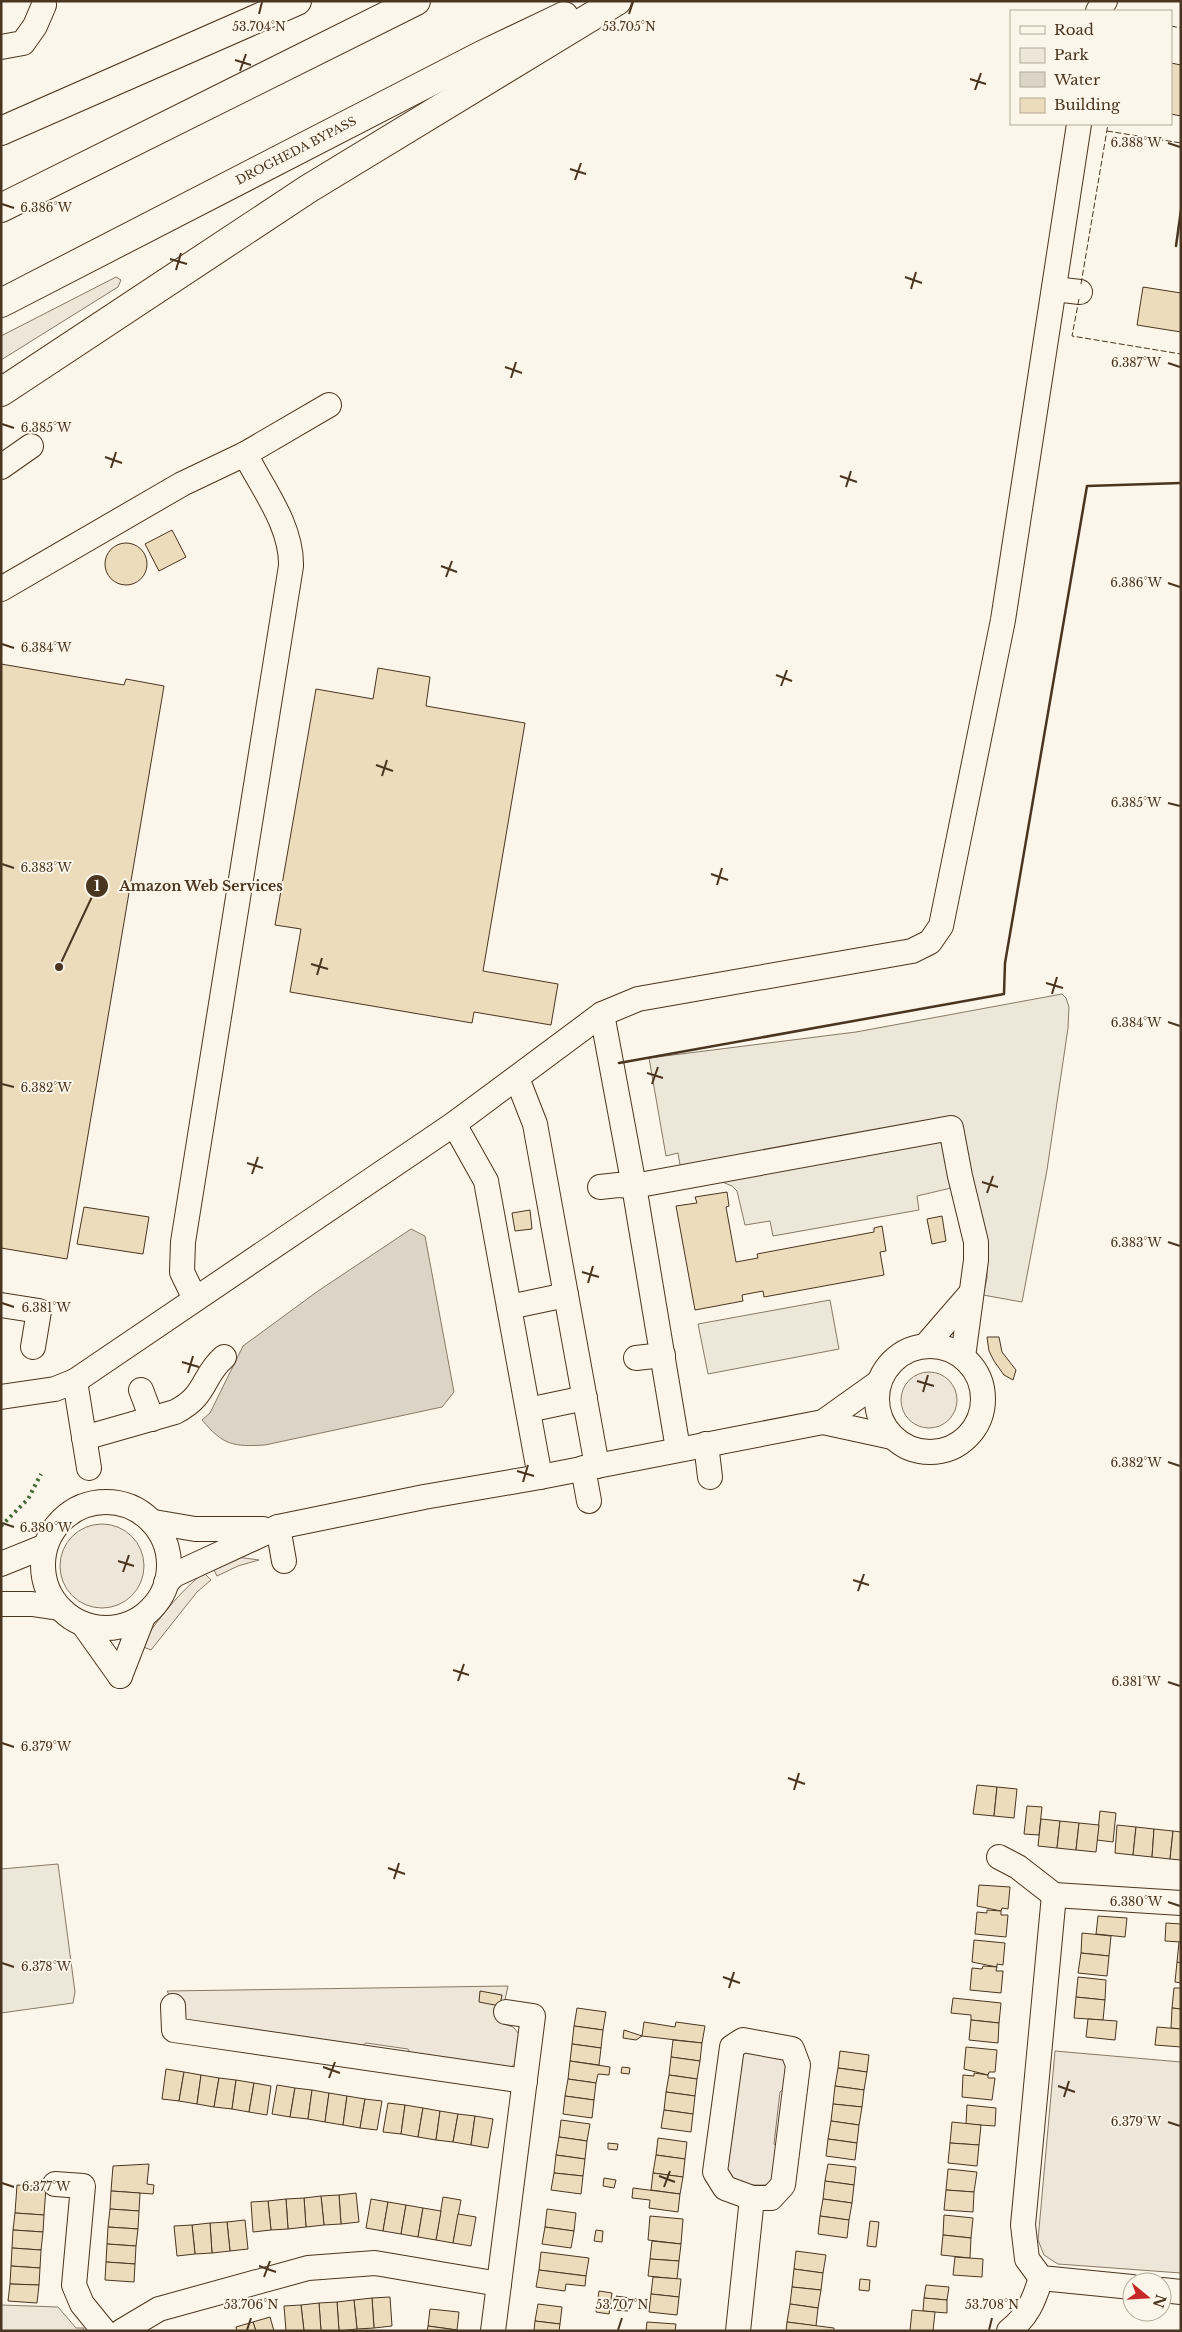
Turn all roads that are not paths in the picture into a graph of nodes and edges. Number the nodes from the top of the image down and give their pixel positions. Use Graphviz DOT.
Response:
graph roads {
  1 [pos="297,1"];
  2 [pos="416,1"];
  3 [pos="595,1"];
  4 [pos="617,1"];
  5 [pos="44,5"];
  6 [pos="1,47"];
  7 [pos="1079,125"];
  8 [pos="1,131"];
  9 [pos="1,208"];
  10 [pos="1054,289"];
  11 [pos="1080,292"];
  12 [pos="1,303"];
  13 [pos="1,392"];
  14 [pos="329,405"];
  15 [pos="31,446"];
  16 [pos="245,454"];
  17 [pos="1,467"];
  18 [pos="1,589"];
  19 [pos="602,1014"];
  20 [pos="517,1078"];
  21 [pos="454,1124"];
  22 [pos="634,1186"];
  23 [pos="600,1187"];
  24 [pos="971,1293"];
  25 [pos="566,1295"];
  26 [pos="195,1299"];
  27 [pos="1,1305"];
  28 [pos="509,1307"];
  29 [pos="926,1345"];
  30 [pos="33,1347"];
  31 [pos="663,1355"];
  32 [pos="963,1357"];
  33 [pos="224,1358"];
  34 [pos="636,1358"];
  35 [pos="75,1381"];
  36 [pos="878,1382"];
  37 [pos="141,1390"];
  38 [pos="1,1397"];
  39 [pos="585,1398"];
  40 [pos="528,1410"];
  41 [pos="152,1419"];
  42 [pos="823,1422"];
  43 [pos="892,1437"];
  44 [pos="84,1438"];
  45 [pos="706,1444"];
  46 [pos="678,1449"];
  47 [pos="590,1467"];
  48 [pos="89,1468"];
  49 [pos="540,1477"];
  50 [pos="710,1477"];
  51 [pos="114,1501"];
  52 [pos="589,1501"];
  53 [pos="77,1508"];
  54 [pos="154,1522"];
  55 [pos="274,1528"];
  56 [pos="43,1547"];
  57 [pos="284,1561"];
  58 [pos="1,1564"];
  59 [pos="166,1583"];
  60 [pos="1,1604"];
  61 [pos="60,1608"];
  62 [pos="143,1617"];
  63 [pos="83,1624"];
  64 [pos="999,1857"];
  65 [pos="1054,1895"];
  66 [pos="1181,1903"];
  67 [pos="173,2006"];
  68 [pos="506,2012"];
  69 [pos="525,2081"];
  70 [pos="55,2184"];
  71 [pos="752,2198"];
  72 [pos="1041,2278"];
  73 [pos="499,2284"];
  74 [pos="1122,2286"];
  75 [pos="104,2331"];
  76 [pos="122,2331"];
  77 [pos="493,2331"];
  78 [pos="738,2331"];
  79 [pos="1009,2331"];
  1 -- 8 [label="highway"];
  2 -- 9 [label="highway"];
  3 -- 12 [label="highway, DROGHEDA BYPASS"];
  4 -- 13 [label="highway"];
  5 -- 6 [label="street"];
  7 -- 10 [label="street"];
  10 -- 11 [label="street"];
  10 -- 19 [label="street"];
  14 -- 16 [label="street"];
  15 -- 17 [label="street"];
  16 -- 18 [label="street"];
  16 -- 26 [label="street"];
  19 -- 20 [label="street"];
  19 -- 22 [label="street"];
  20 -- 21 [label="street"];
  20 -- 25 [label="street"];
  21 -- 26 [label="street"];
  21 -- 28 [label="street"];
  22 -- 23 [label="street"];
  22 -- 24 [label="street"];
  22 -- 31 [label="street"];
  24 -- 29 [label="street"];
  24 -- 32 [label="street"];
  25 -- 28 [label="street"];
  25 -- 39 [label="street"];
  26 -- 35 [label="street"];
  27 -- 30 [label="street"];
  28 -- 40 [label="street"];
  29 -- 32 [label="street"];
  29 -- 36 [label="street"];
  31 -- 34 [label="street"];
  31 -- 46 [label="street"];
  32 -- 43 [label="street"];
  33 -- 41 [label="street"];
  35 -- 38 [label="street"];
  35 -- 44 [label="street"];
  36 -- 42 [label="street"];
  36 -- 43 [label="street"];
  37 -- 41 [label="street"];
  39 -- 40 [label="street"];
  39 -- 47 [label="street"];
  40 -- 49 [label="street"];
  41 -- 44 [label="street"];
  42 -- 43 [label="street"];
  42 -- 45 [label="street"];
  44 -- 48 [label="street"];
  45 -- 46 [label="street"];
  45 -- 50 [label="street"];
  46 -- 47 [label="street"];
  47 -- 49 [label="street"];
  47 -- 52 [label="street"];
  48 -- 51 [label="street"];
  48 -- 53 [label="street"];
  49 -- 55 [label="street"];
  51 -- 53 [label="street"];
  51 -- 54 [label="street"];
  53 -- 56 [label="street"];
  54 -- 55 [label="street"];
  54 -- 59 [label="street"];
  55 -- 57 [label="street"];
  55 -- 59 [label="street"];
  56 -- 58 [label="street"];
  56 -- 61 [label="street"];
  59 -- 62 [label="street"];
  60 -- 61 [label="street"];
  61 -- 63 [label="street"];
  62 -- 63 [label="street"];
  62 -- 63 [label="street"];
  64 -- 65 [label="street"];
  65 -- 66 [label="street"];
  65 -- 72 [label="street"];
  67 -- 69 [label="street"];
  68 -- 69 [label="street"];
  69 -- 73 [label="street"];
  70 -- 75 [label="street"];
  71 -- 71 [label="street"];
  71 -- 78 [label="street"];
  72 -- 74 [label="street"];
  72 -- 79 [label="street"];
  73 -- 76 [label="street"];
  73 -- 77 [label="street"];
}
